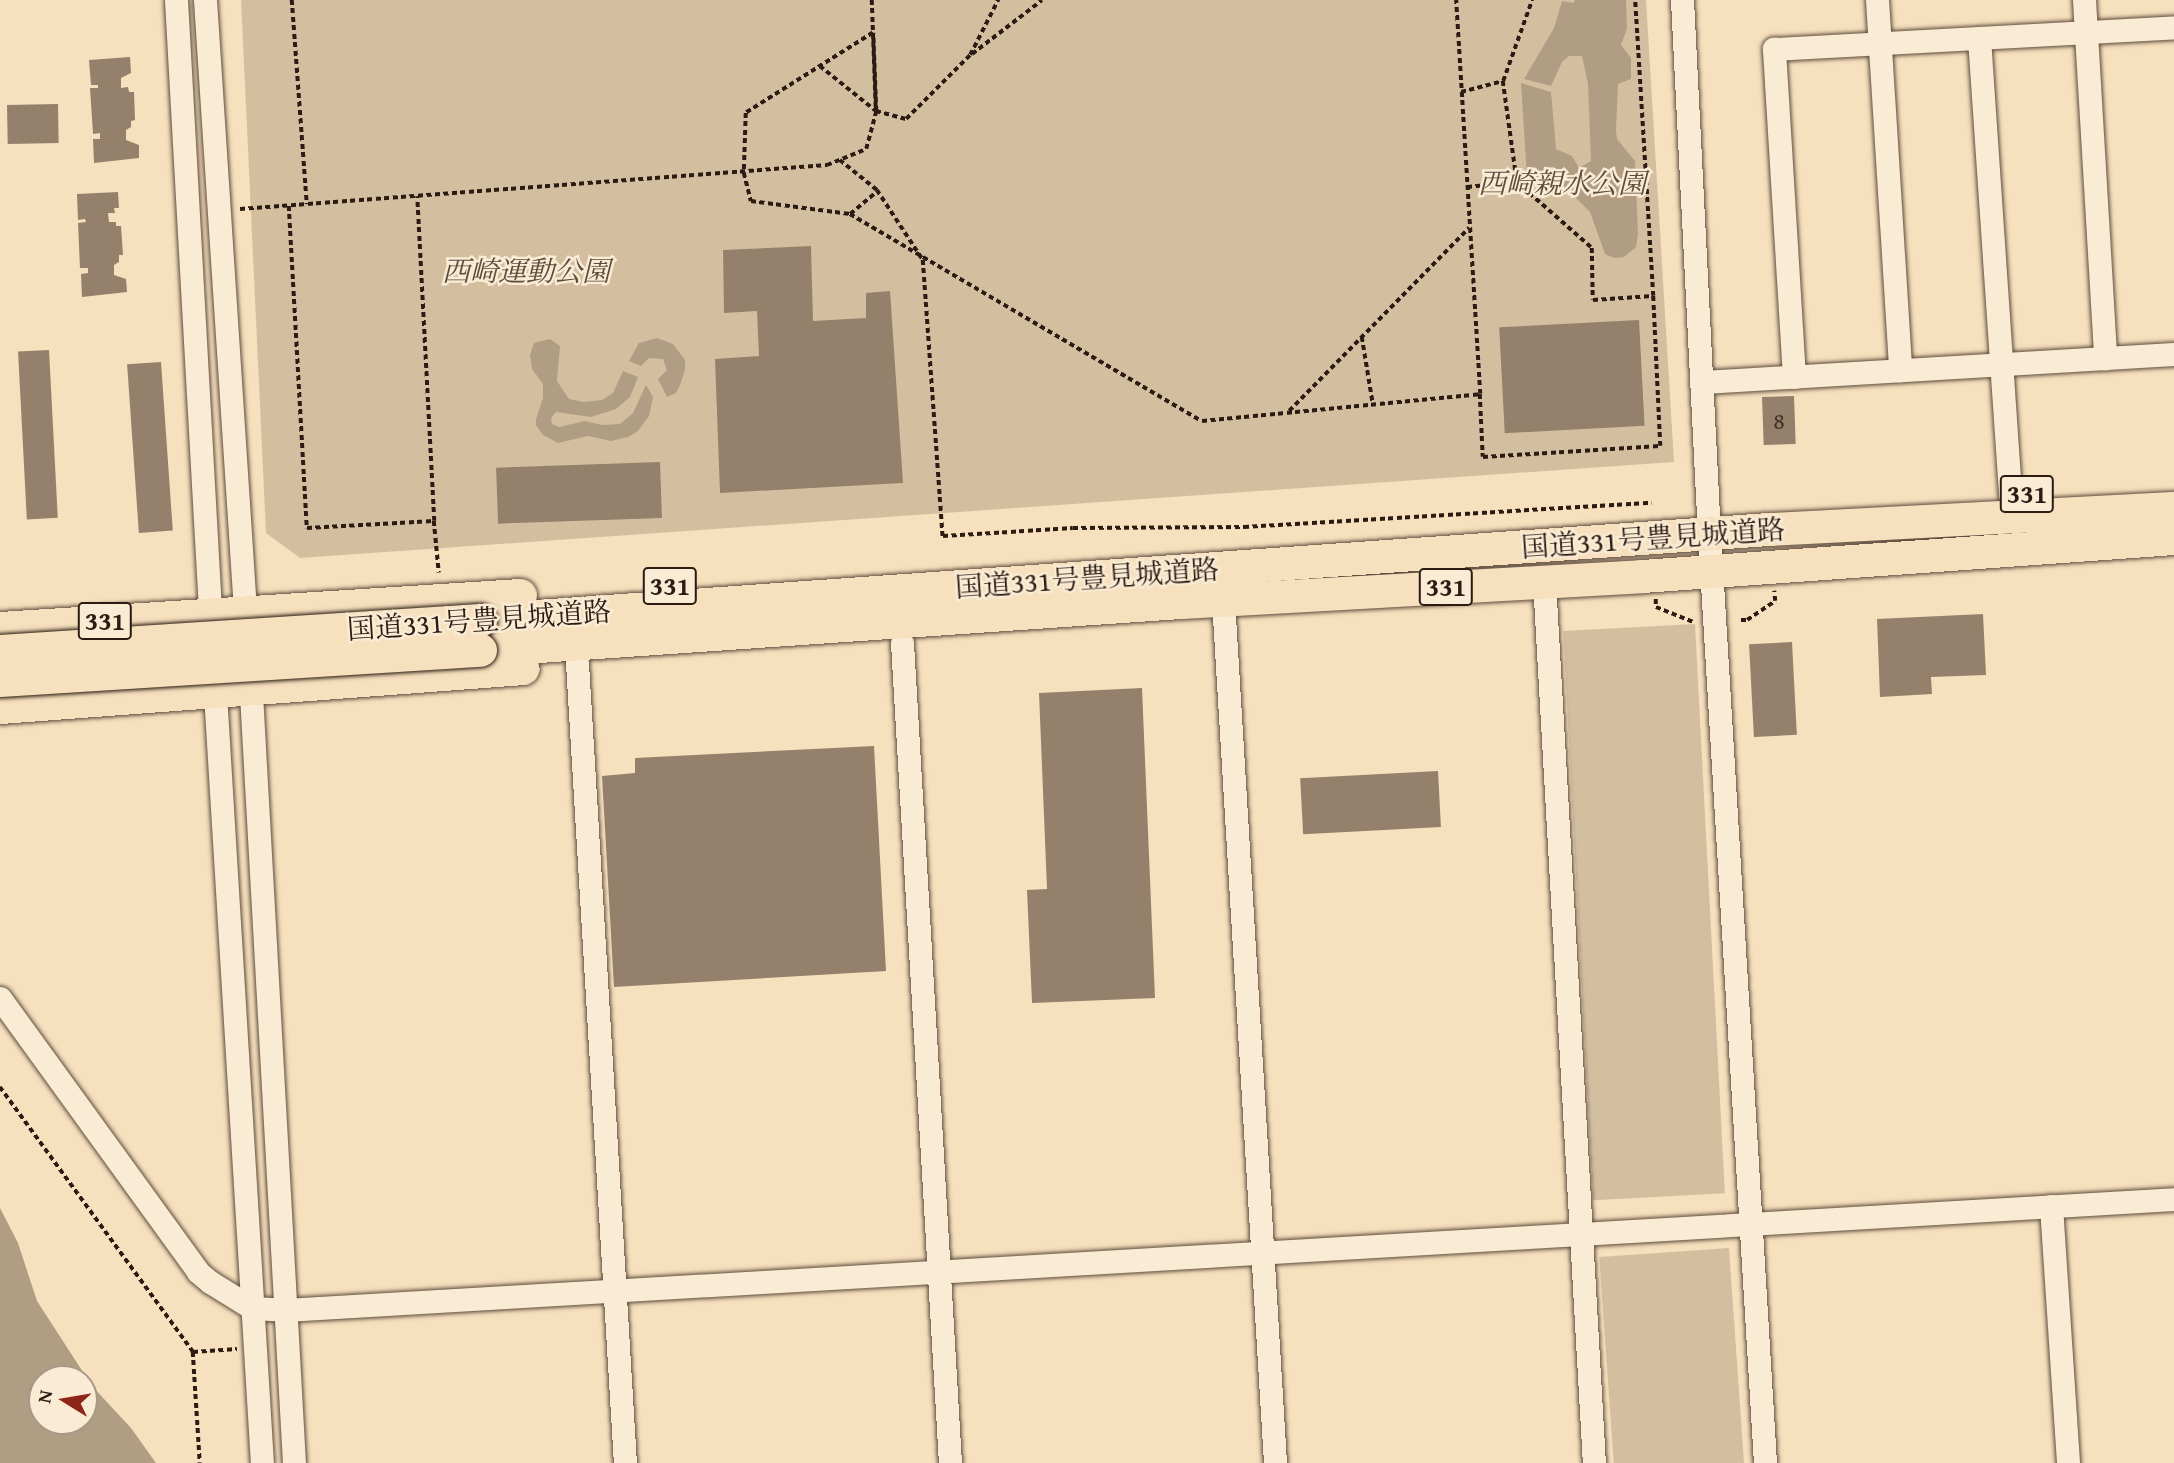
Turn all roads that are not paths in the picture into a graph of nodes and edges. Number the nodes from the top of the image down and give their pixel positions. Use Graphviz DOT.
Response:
graph roads {
  1 [pos="176,0"];
  2 [pos="205,0"];
  3 [pos="1682,0"];
  4 [pos="1877,0"];
  5 [pos="2084,0"];
  6 [pos="2174,27"];
  7 [pos="2086,30"];
  8 [pos="1979,38"];
  9 [pos="1880,44"];
  10 [pos="2174,354"];
  11 [pos="2105,358"];
  12 [pos="2001,365"];
  13 [pos="1900,370"];
  14 [pos="1794,377"];
  15 [pos="1702,382"];
  16 [pos="2174,486"];
  17 [pos="2174,508"];
  18 [pos="1994,528"];
  19 [pos="1709,534"];
  20 [pos="2174,538"];
  21 [pos="2174,558"];
  22 [pos="1711,571"];
  23 [pos="1094,577"];
  24 [pos="1544,581"];
  25 [pos="1223,600"];
  26 [pos="1073,610"];
  27 [pos="245,612"];
  28 [pos="210,615"];
  29 [pos="0,628"];
  30 [pos="480,635"];
  31 [pos="902,643"];
  32 [pos="0,651"];
  33 [pos="577,663"];
  34 [pos="0,680"];
  35 [pos="251,689"];
  36 [pos="214,692"];
  37 [pos="0,707"];
  38 [pos="0,998"];
  39 [pos="2174,1199"];
  40 [pos="2051,1206"];
  41 [pos="1749,1224"];
  42 [pos="1580,1234"];
  43 [pos="1262,1253"];
  44 [pos="938,1272"];
  45 [pos="614,1291"];
  46 [pos="252,1308"];
  47 [pos="285,1310"];
  48 [pos="262,1463"];
  49 [pos="294,1463"];
  50 [pos="625,1463"];
  51 [pos="950,1463"];
  52 [pos="1275,1463"];
  53 [pos="1594,1463"];
  54 [pos="1765,1463"];
  55 [pos="2068,1463"];
  1 -- 28 [label="street"];
  2 -- 27 [label="street"];
  3 -- 15 [label="street"];
  4 -- 9 [label="street"];
  5 -- 7 [label="street"];
  6 -- 7 [label="street"];
  7 -- 8 [label="street"];
  7 -- 11 [label="street"];
  8 -- 9 [label="street"];
  8 -- 12 [label="street"];
  9 -- 13 [label="street"];
  9 -- 14 [label="street"];
  10 -- 11 [label="street"];
  11 -- 12 [label="street"];
  12 -- 13 [label="street"];
  12 -- 18 [label="street"];
  13 -- 14 [label="street"];
  14 -- 15 [label="street"];
  15 -- 19 [label="street"];
  16 -- 18 [label="highway, 331"];
  17 -- 18 [label="highway, 国道331号豊見城道路 / 331"];
  18 -- 19 [label="highway, 国道331号豊見城道路 / 331"];
  18 -- 20 [label="highway, 国道331号豊見城道路 / 331"];
  18 -- 21 [label="highway, 331"];
  18 -- 22 [label="highway, 国道331号豊見城道路 / 331"];
  19 -- 22 [label="street"];
  19 -- 23 [label="highway, 国道331号豊見城道路 / 331"];
  22 -- 24 [label="highway, 国道331号豊見城道路 / 331"];
  22 -- 41 [label="street"];
  23 -- 27 [label="highway, 331"];
  23 -- 30 [label="highway, 国道331号豊見城道路 / 331"];
  24 -- 25 [label="highway, 国道331号豊見城道路 / 331"];
  24 -- 42 [label="street"];
  25 -- 26 [label="highway, 国道331号豊見城道路 / 331"];
  25 -- 43 [label="street"];
  26 -- 30 [label="highway, 国道331号豊見城道路 / 331"];
  26 -- 31 [label="highway, 331"];
  27 -- 28 [label="highway, 331"];
  27 -- 35 [label="street"];
  28 -- 29 [label="highway, 331"];
  28 -- 36 [label="street"];
  30 -- 32 [label="highway, 国道331号豊見城道路 / 331, bridge"];
  30 -- 34 [label="highway, 国道331号豊見城道路 / 331, bridge"];
  31 -- 33 [label="highway, 331"];
  31 -- 44 [label="street"];
  33 -- 35 [label="highway, 331"];
  33 -- 45 [label="street"];
  35 -- 36 [label="highway, 331"];
  35 -- 47 [label="street"];
  36 -- 37 [label="highway, 331"];
  36 -- 46 [label="street"];
  38 -- 46 [label="street"];
  39 -- 40 [label="street"];
  40 -- 41 [label="street"];
  40 -- 55 [label="street"];
  41 -- 42 [label="street"];
  41 -- 54 [label="street"];
  42 -- 43 [label="street"];
  42 -- 53 [label="street"];
  43 -- 44 [label="street"];
  43 -- 52 [label="street"];
  44 -- 45 [label="street"];
  44 -- 51 [label="street"];
  45 -- 47 [label="street"];
  45 -- 50 [label="street"];
  46 -- 47 [label="street"];
  46 -- 48 [label="street"];
  47 -- 49 [label="street"];
}
